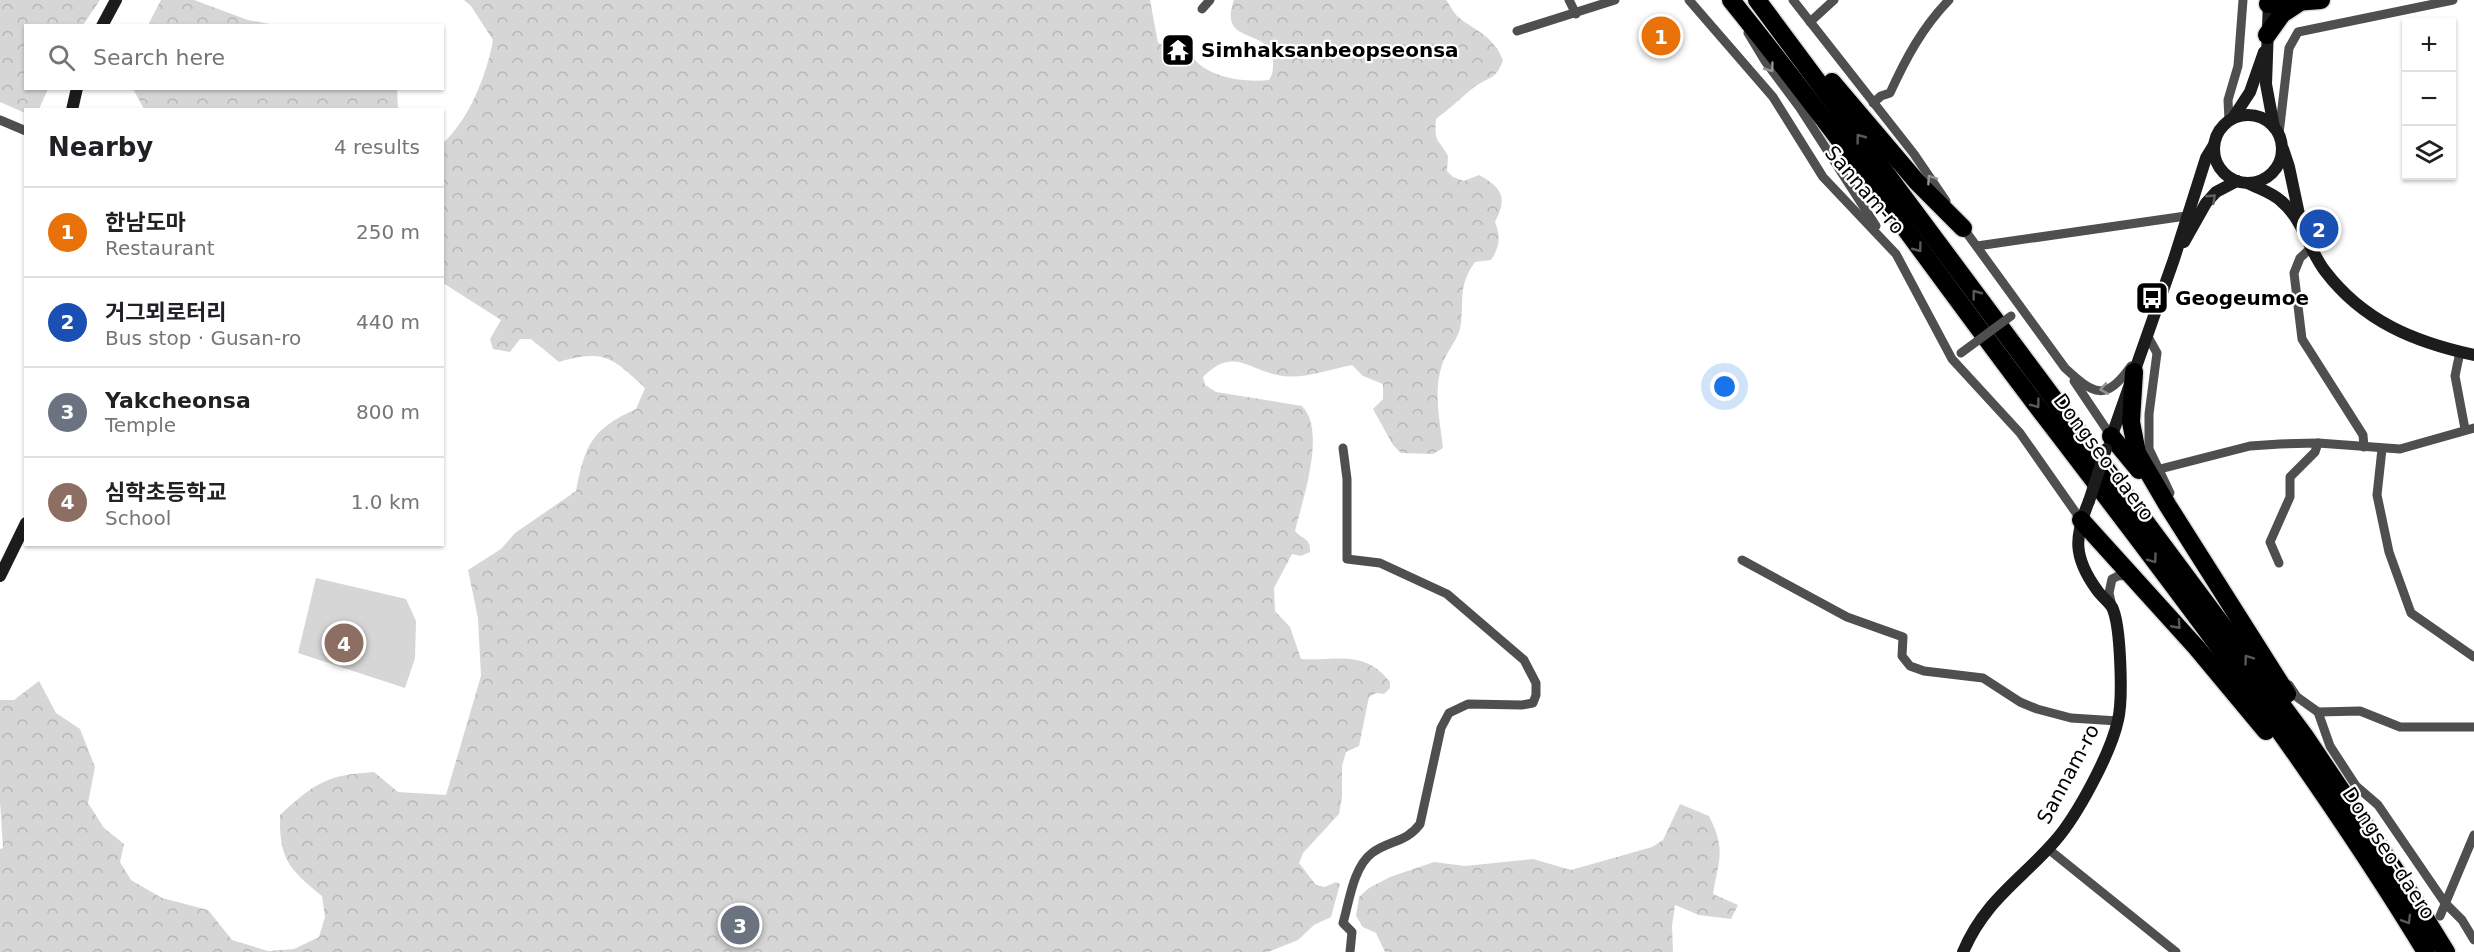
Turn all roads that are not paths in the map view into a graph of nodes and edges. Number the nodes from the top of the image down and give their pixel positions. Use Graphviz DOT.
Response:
graph roads {
  1 [pos="116,0"];
  2 [pos="1210,0"];
  3 [pos="1569,0"];
  4 [pos="1615,0"];
  5 [pos="1689,0"];
  6 [pos="1730,0"];
  7 [pos="1757,0"];
  8 [pos="1768,0"];
  9 [pos="1793,0"];
  10 [pos="1834,0"];
  11 [pos="1949,0"];
  12 [pos="2243,0"];
  13 [pos="2321,0"];
  14 [pos="2453,0"];
  15 [pos="2268,2"];
  16 [pos="2300,2"];
  17 [pos="1202,9"];
  18 [pos="1576,14"];
  19 [pos="1810,22"];
  20 [pos="103,24"];
  21 [pos="1516,31"];
  22 [pos="2266,40"];
  23 [pos="77,90"];
  24 [pos="1873,103"];
  25 [pos="72,108"];
  26 [pos="2231,119"];
  27 [pos="0,120"];
  28 [pos="24,130"];
  29 [pos="2276,130"];
  30 [pos="2214,145"];
  31 [pos="2282,148"];
  32 [pos="2243,182"];
  33 [pos="2186,216"];
  34 [pos="1963,228"];
  35 [pos="2306,235"];
  36 [pos="1977,246"];
  37 [pos="2312,247"];
  38 [pos="1896,255"];
  39 [pos="2174,259"];
  40 [pos="2023,310"];
  41 [pos="2147,335"];
  42 [pos="2142,349"];
  43 [pos="2460,352"];
  44 [pos="2474,355"];
  45 [pos="1952,359"];
  46 [pos="2065,368"];
  47 [pos="2134,372"];
  48 [pos="2469,428"];
  49 [pos="2109,443"];
  50 [pos="2318,443"];
  51 [pos="2364,447"];
  52 [pos="1343,448"];
  53 [pos="2382,449"];
  54 [pos="2160,469"];
  55 [pos="2168,506"];
  56 [pos="2081,520"];
  57 [pos="24,527"];
  58 [pos="1742,560"];
  59 [pos="2279,562"];
  60 [pos="0,576"];
  61 [pos="2133,576"];
  62 [pos="2112,608"];
  63 [pos="2474,657"];
  64 [pos="2318,712"];
  65 [pos="2118,721"];
  66 [pos="2474,727"];
  67 [pos="2474,835"];
  68 [pos="2048,848"];
  69 [pos="2394,884"];
  70 [pos="2445,903"];
  71 [pos="2440,916"];
  72 [pos="2474,940"];
  73 [pos="1350,952"];
  74 [pos="1963,952"];
  75 [pos="2176,952"];
  76 [pos="2426,952"];
  77 [pos="2446,952"];
  1 -- 20 [label="street"];
  2 -- 17 [label="street"];
  3 -- 18 [label="street"];
  4 -- 18 [label="street"];
  5 -- 38 [label="street, Sannam-ro"];
  6 -- 38 [label="street, one-way"];
  6 -- 69 [label="highway, Dongseo-daero, one-way"];
  69 -- 7 [label="highway, Dongseo-daero, one-way"];
  8 -- 34 [label="highway"];
  9 -- 19 [label="street"];
  10 -- 19 [label="street"];
  11 -- 24 [label="street"];
  12 -- 26 [label="street"];
  13 -- 16 [label="highway"];
  14 -- 29 [label="street"];
  15 -- 16 [label="highway"];
  15 -- 22 [label="street"];
  16 -- 22 [label="highway"];
  18 -- 21 [label="street"];
  19 -- 24 [label="street"];
  22 -- 26 [label="street"];
  22 -- 29 [label="street"];
  23 -- 25 [label="street"];
  34 -- 24 [label="street, one-way"];
  26 -- 29 [label="street"];
  26 -- 30 [label="street"];
  27 -- 28 [label="street"];
  29 -- 31 [label="street"];
  30 -- 32 [label="street"];
  30 -- 33 [label="street"];
  31 -- 32 [label="street"];
  31 -- 35 [label="street"];
  32 -- 35 [label="street"];
  39 -- 32 [label="street, one-way"];
  33 -- 36 [label="street"];
  33 -- 39 [label="street"];
  34 -- 36 [label="street"];
  35 -- 37 [label="street"];
  36 -- 40 [label="street"];
  37 -- 43 [label="street"];
  37 -- 51 [label="street"];
  38 -- 45 [label="street, Sannam-ro"];
  39 -- 41 [label="street"];
  40 -- 45 [label="street, bridge"];
  40 -- 46 [label="street"];
  41 -- 42 [label="street"];
  41 -- 54 [label="street"];
  42 -- 46 [label="street, one-way"];
  42 -- 47 [label="street"];
  43 -- 44 [label="street"];
  43 -- 48 [label="street"];
  45 -- 56 [label="street, Sannam-ro"];
  46 -- 49 [label="street"];
  47 -- 49 [label="street"];
  47 -- 55 [label="highway"];
  48 -- 53 [label="street"];
  49 -- 55 [label="highway"];
  49 -- 56 [label="street, bridge"];
  50 -- 51 [label="street"];
  50 -- 54 [label="street"];
  50 -- 59 [label="street"];
  51 -- 53 [label="street"];
  52 -- 73 [label="street"];
  53 -- 63 [label="street"];
  54 -- 64 [label="street"];
  55 -- 69 [label="highway"];
  56 -- 61 [label="highway"];
  56 -- 62 [label="street"];
  57 -- 60 [label="street"];
  58 -- 65 [label="street"];
  61 -- 62 [label="street"];
  61 -- 69 [label="highway, one-way"];
  62 -- 65 [label="street, Sannam-ro"];
  64 -- 66 [label="street"];
  64 -- 70 [label="street"];
  65 -- 68 [label="street, Sannam-ro"];
  67 -- 70 [label="street"];
  68 -- 74 [label="street, Sannam-ro"];
  68 -- 75 [label="street"];
  69 -- 76 [label="highway, Dongseo-daero, one-way"];
  69 -- 77 [label="highway, Dongseo-daero"];
  70 -- 71 [label="street"];
  70 -- 72 [label="street"];
}
